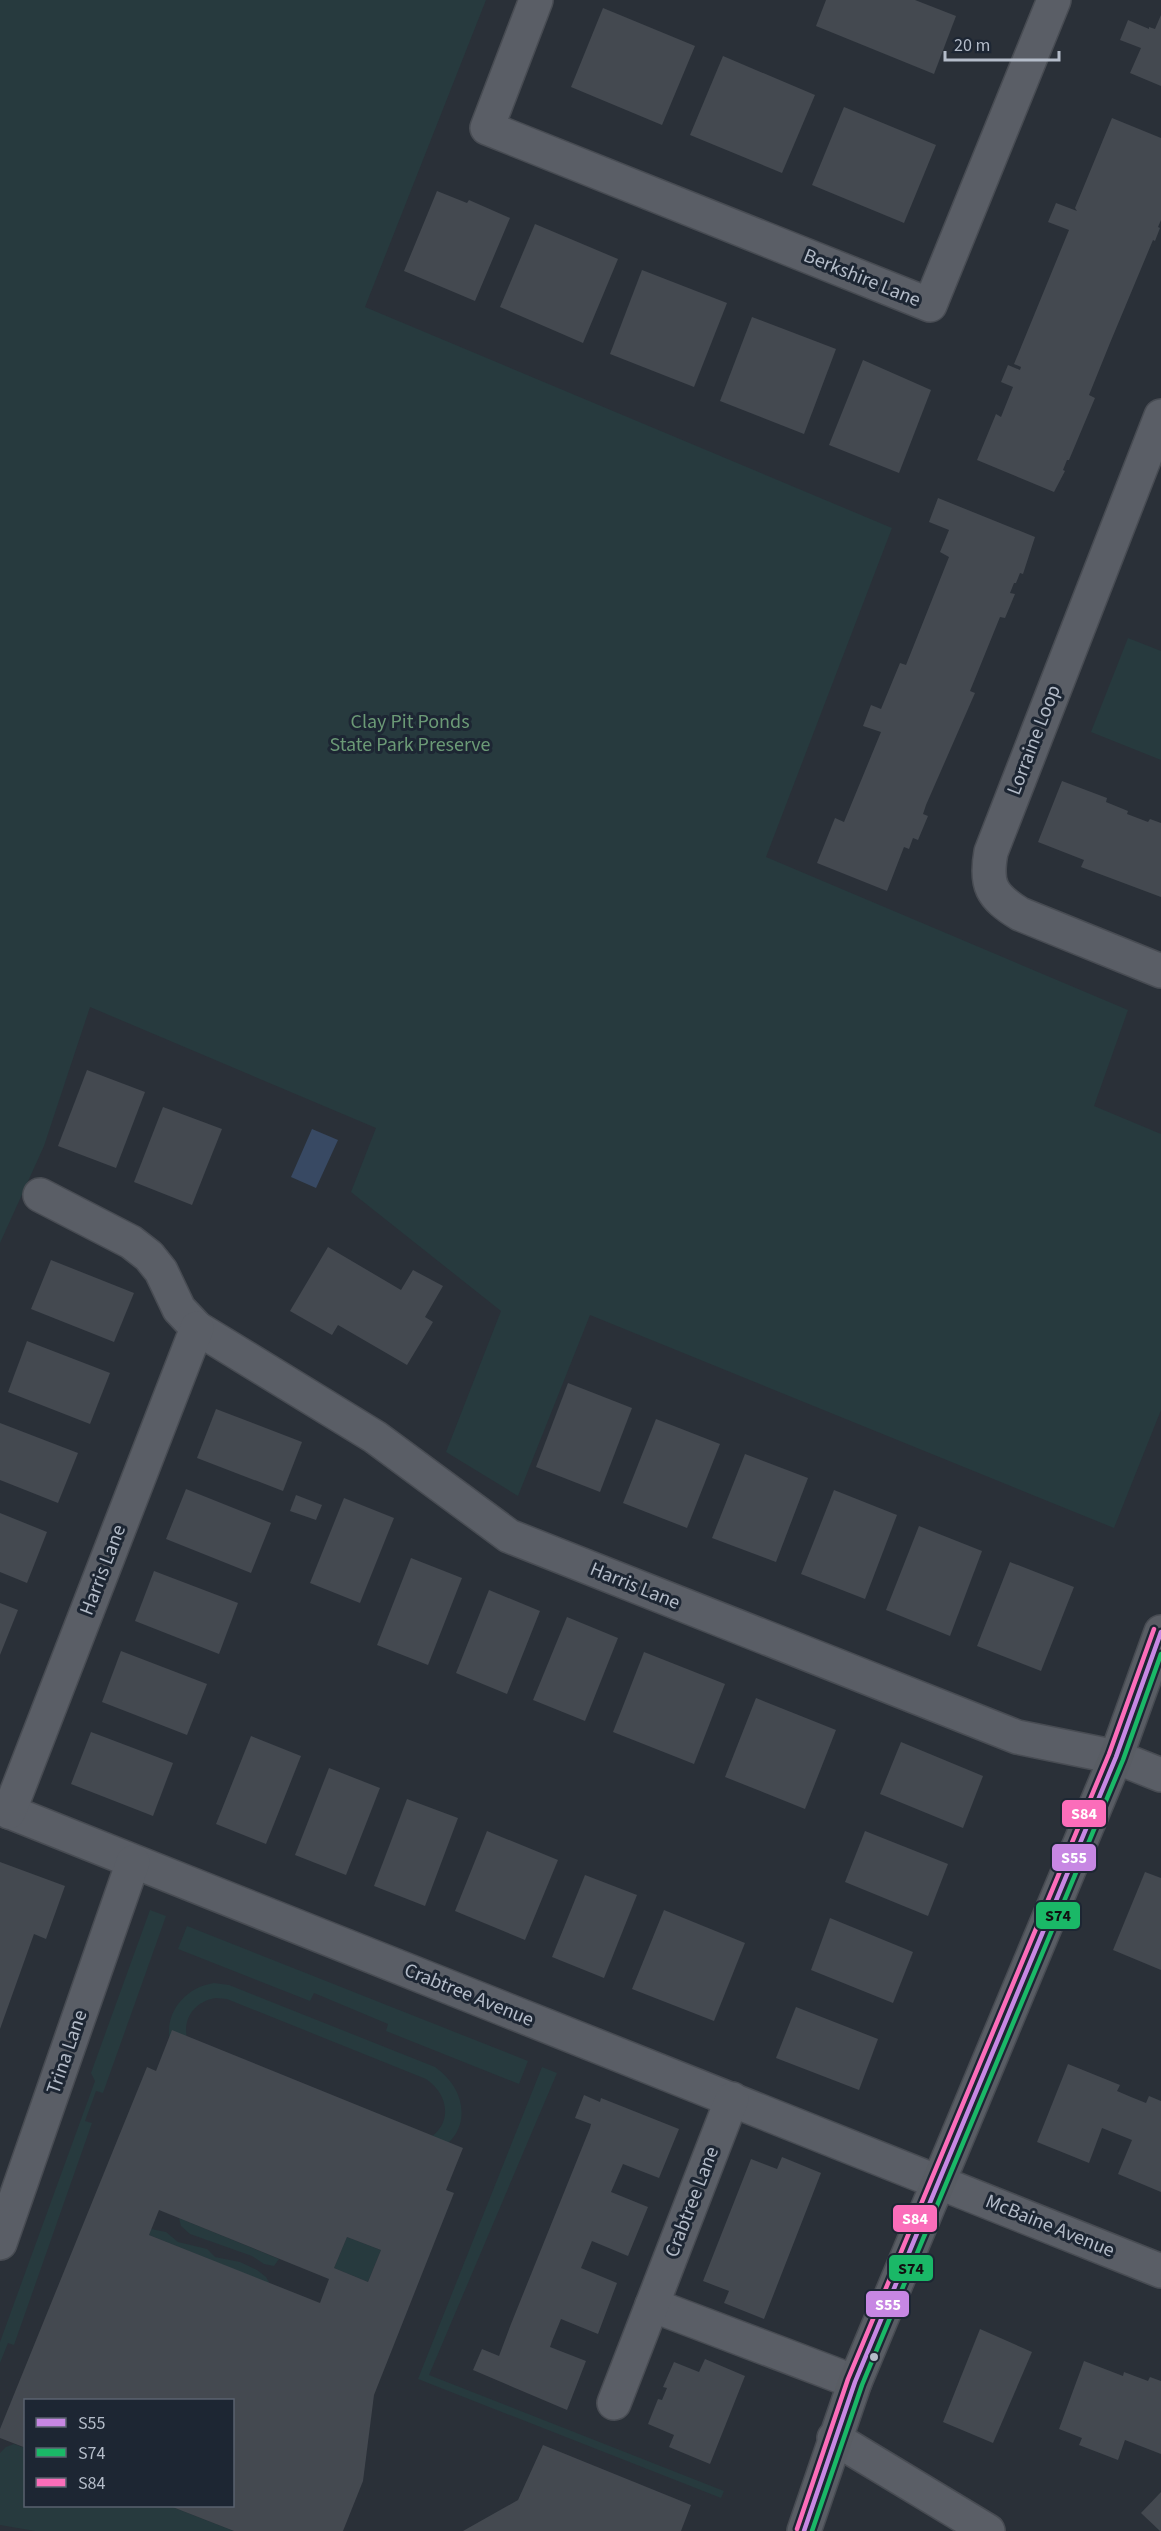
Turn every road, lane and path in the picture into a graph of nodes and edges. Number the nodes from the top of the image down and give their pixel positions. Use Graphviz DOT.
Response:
graph roads {
  1 [pos="537,0"];
  2 [pos="1054,0"];
  3 [pos="1161,416"];
  4 [pos="1161,971"];
  5 [pos="40,1195"];
  6 [pos="197,1328"];
  7 [pos="1161,1632"];
  8 [pos="1116,1757"];
  9 [pos="1161,1775"];
  10 [pos="4,1810"];
  11 [pos="133,1862"];
  12 [pos="732,2099"];
  13 [pos="939,2181"];
  14 [pos="0,2243"];
  15 [pos="1161,2271"];
  16 [pos="652,2305"];
  17 [pos="855,2382"];
  18 [pos="614,2403"];
  19 [pos="834,2438"];
  20 [pos="804,2531"];
  21 [pos="988,2531"];
  1 -- 2 [label="street, Berkshire Lane"];
  3 -- 4 [label="street, Lorraine Loop"];
  5 -- 6 [label="street, Harris Lane"];
  6 -- 8 [label="street, Harris Lane"];
  6 -- 10 [label="street, Harris Lane"];
  7 -- 8 [label="street"];
  8 -- 9 [label="street, Harris Lane"];
  8 -- 13 [label="street"];
  10 -- 11 [label="street, Crabtree Avenue"];
  11 -- 12 [label="street, Crabtree Avenue"];
  11 -- 14 [label="street, Trina Lane"];
  12 -- 13 [label="street, Crabtree Avenue"];
  12 -- 16 [label="street, Crabtree Lane"];
  13 -- 15 [label="street, McBaine Avenue"];
  13 -- 17 [label="street"];
  16 -- 17 [label="street"];
  16 -- 18 [label="street, Crabtree Lane"];
  17 -- 19 [label="street"];
  19 -- 20 [label="street"];
  19 -- 21 [label="street"];
}
